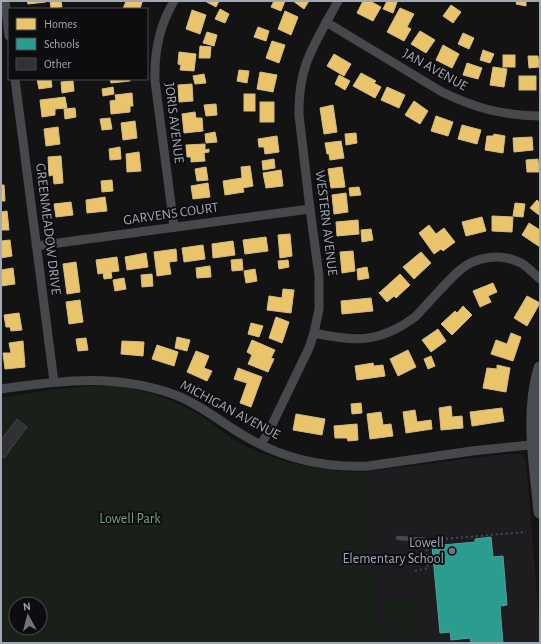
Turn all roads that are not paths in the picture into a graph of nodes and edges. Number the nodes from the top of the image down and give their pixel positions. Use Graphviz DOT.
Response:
graph roads {
  1 [pos="4,1"];
  2 [pos="174,1"];
  3 [pos="338,1"];
  4 [pos="326,22"];
  5 [pos="8,29"];
  6 [pos="15,80"];
  7 [pos="540,116"];
  8 [pos="310,209"];
  9 [pos="174,227"];
  10 [pos="36,246"];
  11 [pos="540,279"];
  12 [pos="314,332"];
  13 [pos="540,368"];
  14 [pos="54,382"];
  15 [pos="1,389"];
  16 [pos="261,444"];
  17 [pos="537,444"];
  18 [pos="540,512"];
  19 [pos="398,538"];
  20 [pos="426,540"];
  1 -- 5 [label="street"];
  2 -- 9 [label="street, JORIS AVENUE"];
  3 -- 4 [label="street, WESTERN AVENUE"];
  4 -- 7 [label="street, JAN AVENUE"];
  4 -- 8 [label="street, WESTERN AVENUE"];
  6 -- 10 [label="street, GREENMEADOW DRIVE"];
  8 -- 9 [label="street, GARVENS COURT"];
  8 -- 12 [label="street, WESTERN AVENUE"];
  9 -- 10 [label="street, GARVENS COURT"];
  10 -- 14 [label="street, GREENMEADOW DRIVE"];
  11 -- 12 [label="street"];
  12 -- 16 [label="street, WESTERN AVENUE"];
  13 -- 17 [label="street"];
  14 -- 15 [label="street, MICHIGAN AVENUE"];
  14 -- 16 [label="street, MICHIGAN AVENUE"];
  16 -- 17 [label="street, MICHIGAN AVENUE"];
  17 -- 18 [label="street"];
  19 -- 20 [label="lane"];
}
